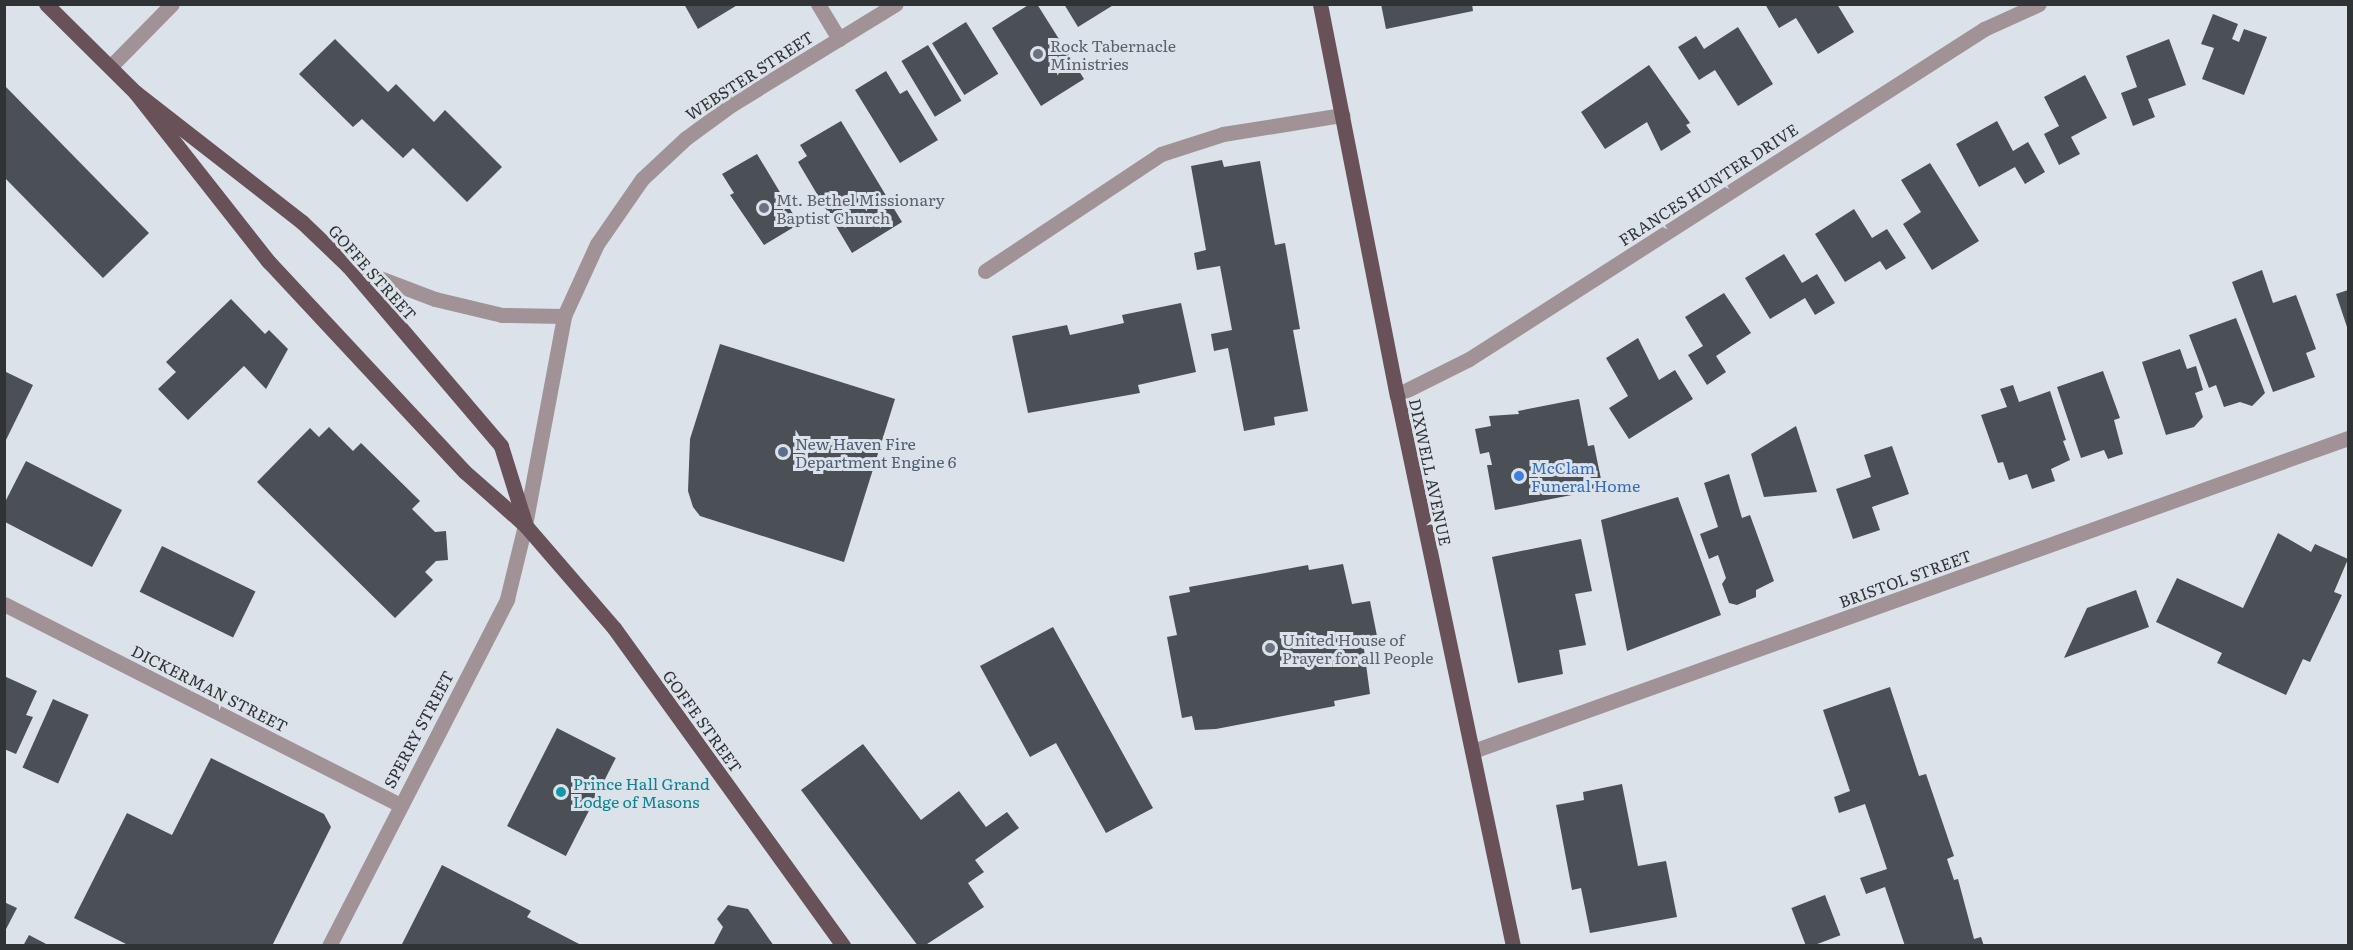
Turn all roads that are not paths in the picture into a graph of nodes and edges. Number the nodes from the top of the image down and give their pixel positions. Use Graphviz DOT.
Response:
graph roads {
  1 [pos="46,4"];
  2 [pos="172,4"];
  3 [pos="818,4"];
  4 [pos="896,4"];
  5 [pos="1320,4"];
  6 [pos="2038,4"];
  7 [pos="839,39"];
  8 [pos="110,67"];
  9 [pos="135,92"];
  10 [pos="1342,115"];
  11 [pos="348,266"];
  12 [pos="985,271"];
  13 [pos="564,316"];
  14 [pos="1397,395"];
  15 [pos="2349,438"];
  16 [pos="525,525"];
  17 [pos="4,604"];
  18 [pos="1473,751"];
  19 [pos="399,804"];
  20 [pos="329,945"];
  21 [pos="843,945"];
  22 [pos="1513,945"];
  1 -- 8 [label="main road, GOFFE STREET"];
  2 -- 8 [label="street"];
  3 -- 7 [label="street"];
  4 -- 7 [label="street, WEBSTER STREET"];
  5 -- 10 [label="main road, DIXWELL AVENUE"];
  6 -- 14 [label="street, FRANCES HUNTER DRIVE"];
  7 -- 13 [label="street, WEBSTER STREET"];
  8 -- 9 [label="main road, GOFFE STREET"];
  9 -- 11 [label="main road, GOFFE STREET"];
  9 -- 16 [label="main road, GOFFE STREET"];
  10 -- 12 [label="street"];
  10 -- 14 [label="main road, DIXWELL AVENUE"];
  11 -- 13 [label="street"];
  11 -- 16 [label="main road, GOFFE STREET"];
  13 -- 16 [label="street, WEBSTER STREET"];
  14 -- 18 [label="main road, DIXWELL AVENUE"];
  15 -- 18 [label="street, BRISTOL STREET"];
  16 -- 19 [label="street, SPERRY STREET"];
  16 -- 21 [label="main road, GOFFE STREET"];
  17 -- 19 [label="street, DICKERMAN STREET"];
  18 -- 22 [label="main road, DIXWELL AVENUE"];
  19 -- 20 [label="street, SPERRY STREET"];
}
